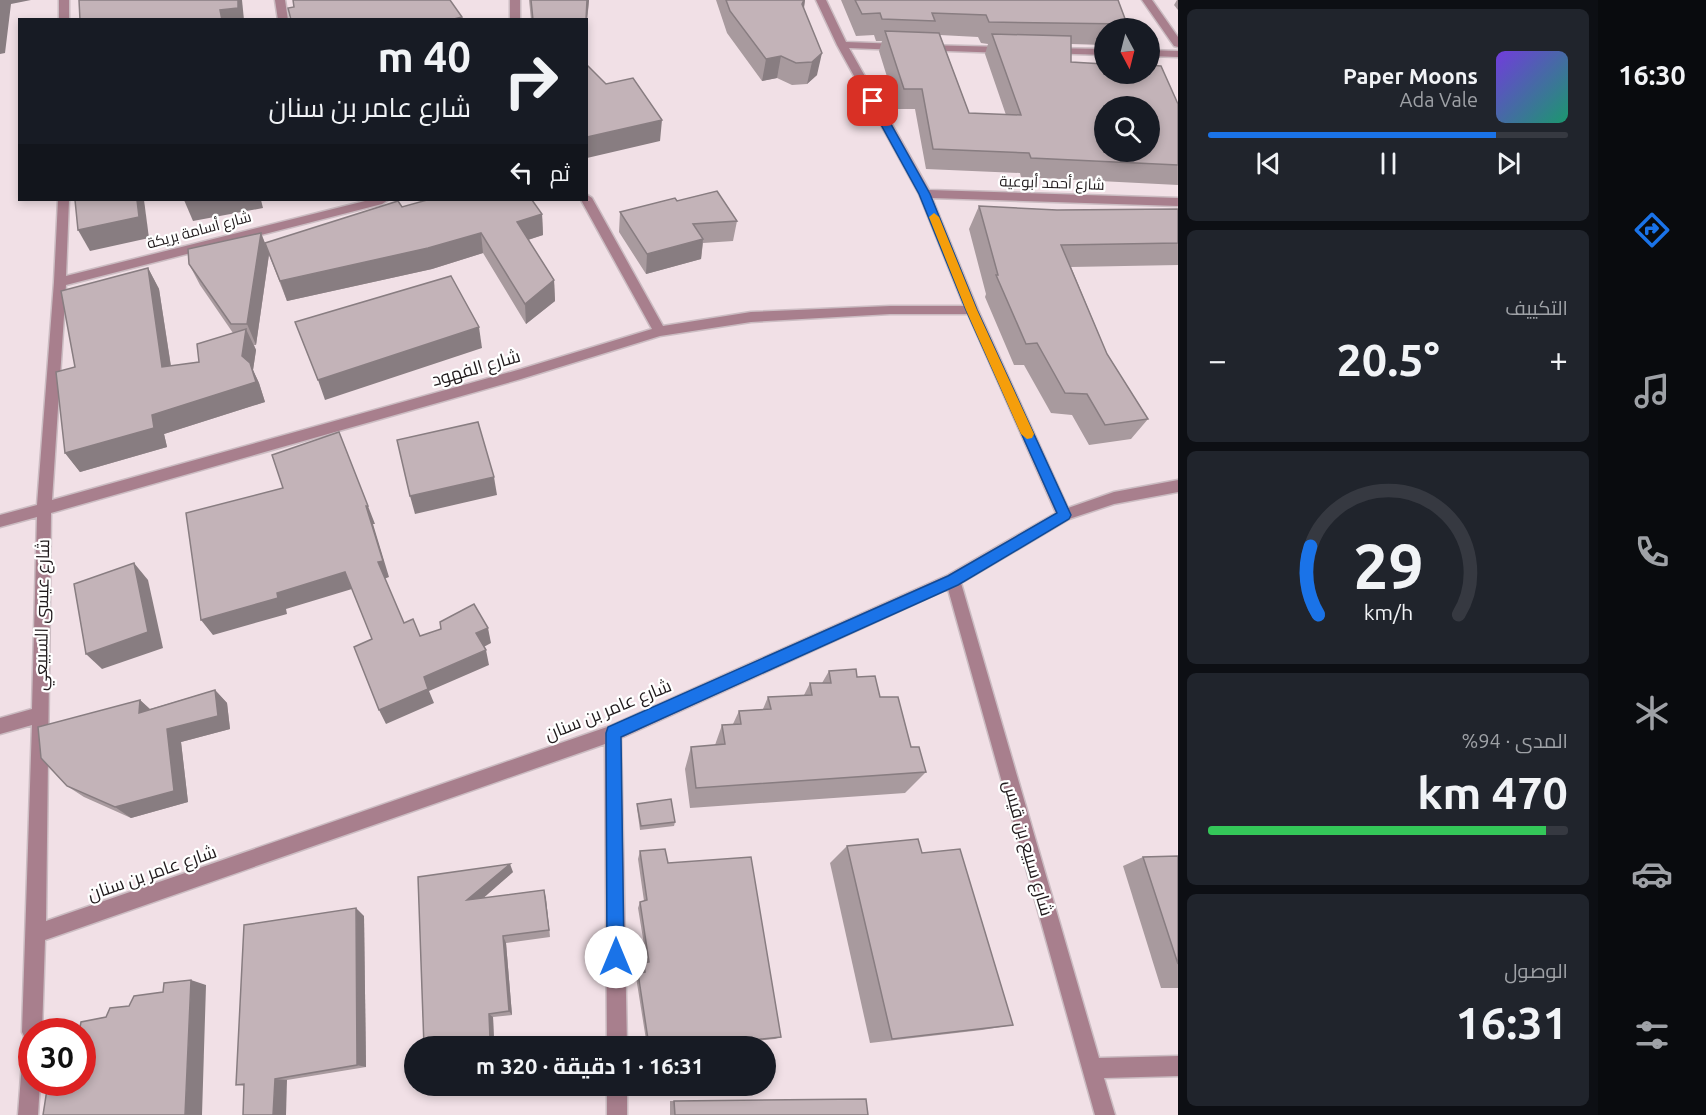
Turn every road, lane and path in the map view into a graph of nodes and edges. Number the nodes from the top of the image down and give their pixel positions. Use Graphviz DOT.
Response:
graph roads {
  1 [pos="64,0"];
  2 [pos="280,0"];
  3 [pos="515,0"];
  4 [pos="821,0"];
  5 [pos="1147,0"];
  6 [pos="64,18"];
  7 [pos="283,18"];
  8 [pos="515,18"];
  9 [pos="1178,44"];
  10 [pos="842,45"];
  11 [pos="1014,50"];
  12 [pos="1037,51"];
  13 [pos="1094,52"];
  14 [pos="1160,53"];
  15 [pos="1178,54"];
  16 [pos="925,194"];
  17 [pos="63,201"];
  18 [pos="371,201"];
  19 [pos="588,201"];
  20 [pos="1178,202"];
  21 [pos="329,205"];
  22 [pos="60,282"];
  23 [pos="972,310"];
  24 [pos="660,331"];
  25 [pos="1178,486"];
  26 [pos="44,508"];
  27 [pos="1064,515"];
  28 [pos="0,521"];
  29 [pos="953,580"];
  30 [pos="40,715"];
  31 [pos="0,726"];
  32 [pos="613,733"];
  33 [pos="36,934"];
  34 [pos="33,1018"];
  35 [pos="617,1036"];
  36 [pos="1178,1066"];
  37 [pos="1090,1068"];
  38 [pos="29,1096"];
  39 [pos="617,1096"];
  40 [pos="28,1115"];
  41 [pos="617,1115"];
  42 [pos="1105,1115"];
  1 -- 6 [label="street"];
  2 -- 7 [label="street"];
  3 -- 8 [label="street"];
  4 -- 10 [label="street"];
  5 -- 9 [label="street"];
  10 -- 11 [label="street"];
  10 -- 16 [label="street"];
  12 -- 13 [label="street"];
  14 -- 15 [label="street"];
  16 -- 20 [label="street, شارع أحمد أبوعية"];
  16 -- 23 [label="street"];
  17 -- 22 [label="street, شارع عيسى السبيعي"];
  18 -- 21 [label="street, شارع أسامة بريكة"];
  19 -- 24 [label="street"];
  21 -- 22 [label="street, شارع أسامة بريكة"];
  22 -- 26 [label="street, شارع عيسى السبيعي"];
  23 -- 24 [label="street, شارع الفهود"];
  23 -- 27 [label="street"];
  24 -- 26 [label="street, شارع الفهود"];
  25 -- 27 [label="street, شارع عامر بن سنان"];
  26 -- 28 [label="street, شارع الفهود"];
  26 -- 30 [label="street, شارع عيسى السبيعي"];
  27 -- 29 [label="street, شارع عامر بن سنان"];
  29 -- 32 [label="street, شارع عامر بن سنان"];
  29 -- 37 [label="street, شارع سبيع بن قيس"];
  30 -- 31 [label="street"];
  30 -- 33 [label="street, شارع عيسى السبيعي"];
  32 -- 33 [label="street, شارع عامر بن سنان"];
  32 -- 35 [label="street"];
  33 -- 34 [label="street, شارع عيسى السبيعي"];
  36 -- 37 [label="street"];
  37 -- 42 [label="street, شارع سبيع بن قيس"];
  38 -- 40 [label="street"];
  39 -- 41 [label="street"];
}
